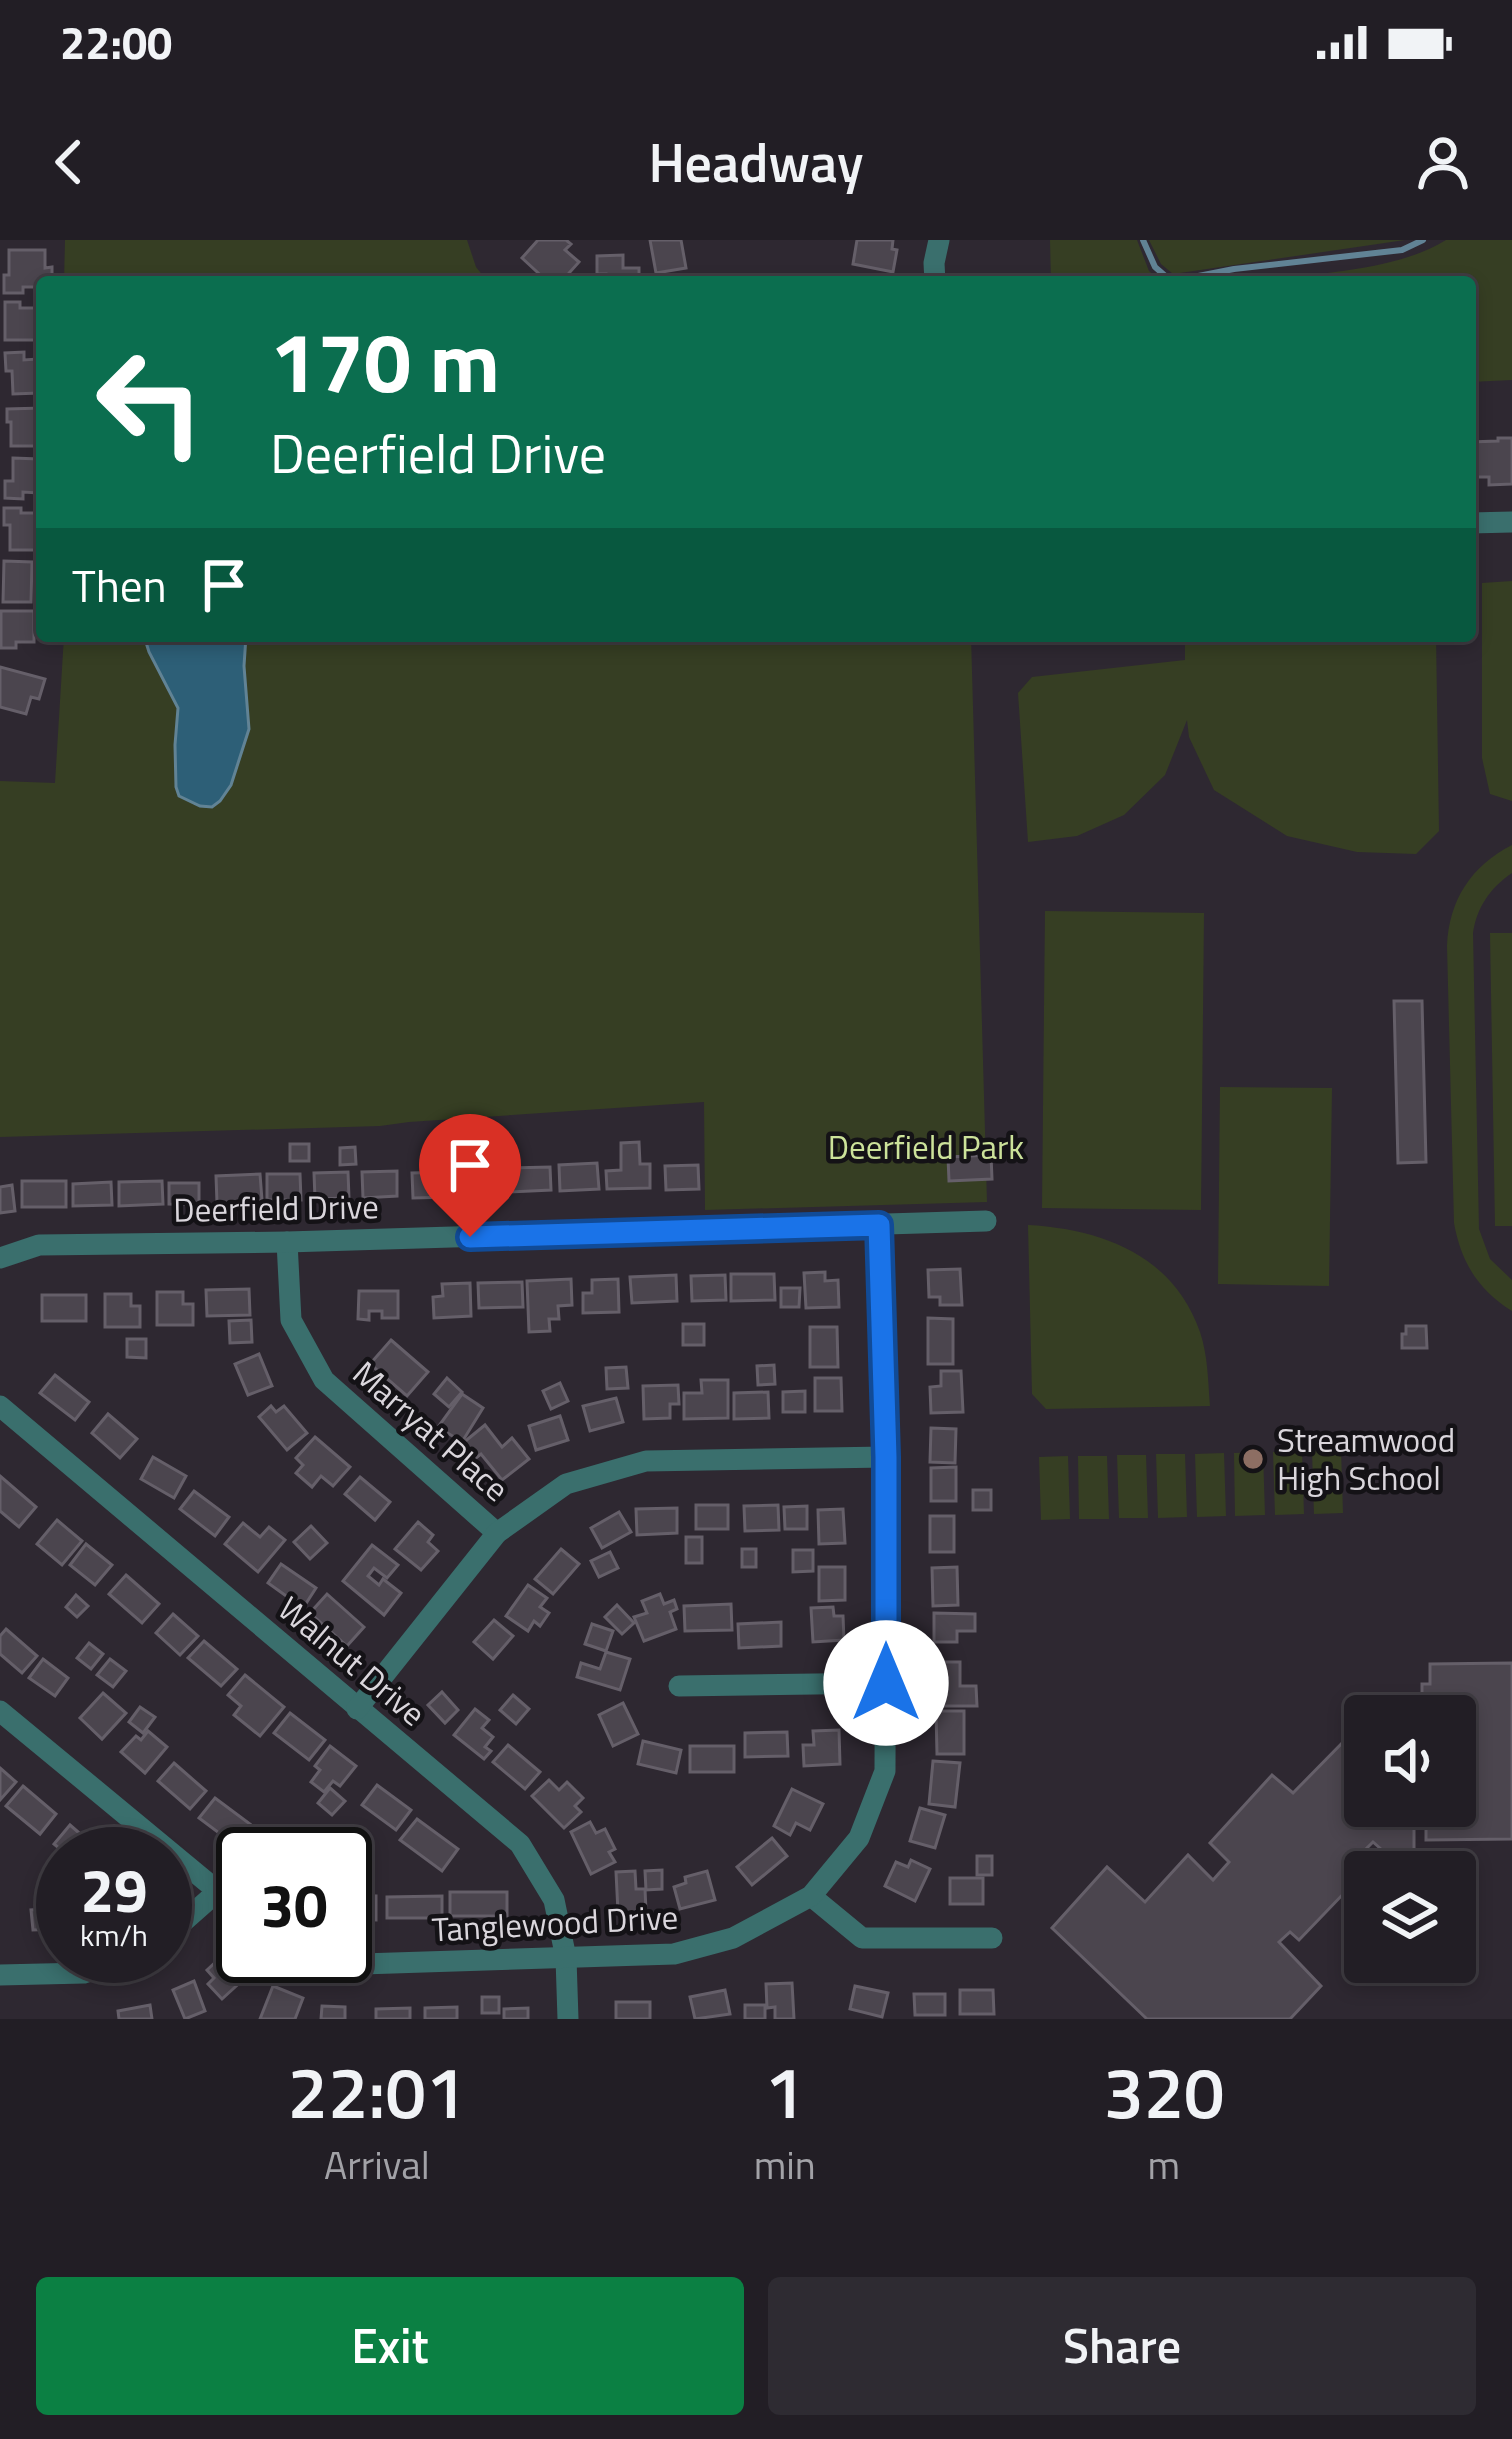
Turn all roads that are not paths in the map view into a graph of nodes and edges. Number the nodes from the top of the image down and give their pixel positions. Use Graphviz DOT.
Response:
graph roads {
  1 [pos="939,240"];
  2 [pos="935,276"];
  3 [pos="1512,522"];
  4 [pos="1476,523"];
  5 [pos="986,1222"];
  6 [pos="879,1225"];
  7 [pos="287,1242"];
  8 [pos="0,1258"];
  9 [pos="0,1406"];
  10 [pos="886,1457"];
  11 [pos="497,1533"];
  12 [pos="886,1683"];
  13 [pos="679,1686"];
  14 [pos="357,1709"];
  15 [pos="0,1711"];
  16 [pos="216,1891"];
  17 [pos="216,1893"];
  18 [pos="812,1896"];
  19 [pos="192,1914"];
  20 [pos="992,1938"];
  21 [pos="566,1958"];
  22 [pos="372,1964"];
  23 [pos="36,1974"];
  24 [pos="0,1975"];
  25 [pos="568,2019"];
  1 -- 2 [label="street"];
  3 -- 4 [label="street"];
  5 -- 6 [label="street, Deerfield Drive"];
  6 -- 7 [label="street, Deerfield Drive"];
  6 -- 10 [label="street, Tanglewood Drive"];
  7 -- 8 [label="street, Deerfield Drive"];
  7 -- 11 [label="street, Marryat Place"];
  9 -- 14 [label="street, Walnut Drive"];
  10 -- 11 [label="street"];
  10 -- 12 [label="street, Tanglewood Drive"];
  11 -- 14 [label="street"];
  12 -- 13 [label="street"];
  12 -- 18 [label="street, Tanglewood Drive"];
  14 -- 21 [label="street, Walnut Drive"];
  15 -- 16 [label="street"];
  17 -- 19 [label="street"];
  18 -- 20 [label="street"];
  18 -- 21 [label="street, Tanglewood Drive"];
  21 -- 22 [label="street, Tanglewood Drive"];
  21 -- 25 [label="street, Walnut Drive"];
  23 -- 24 [label="street"];
}
